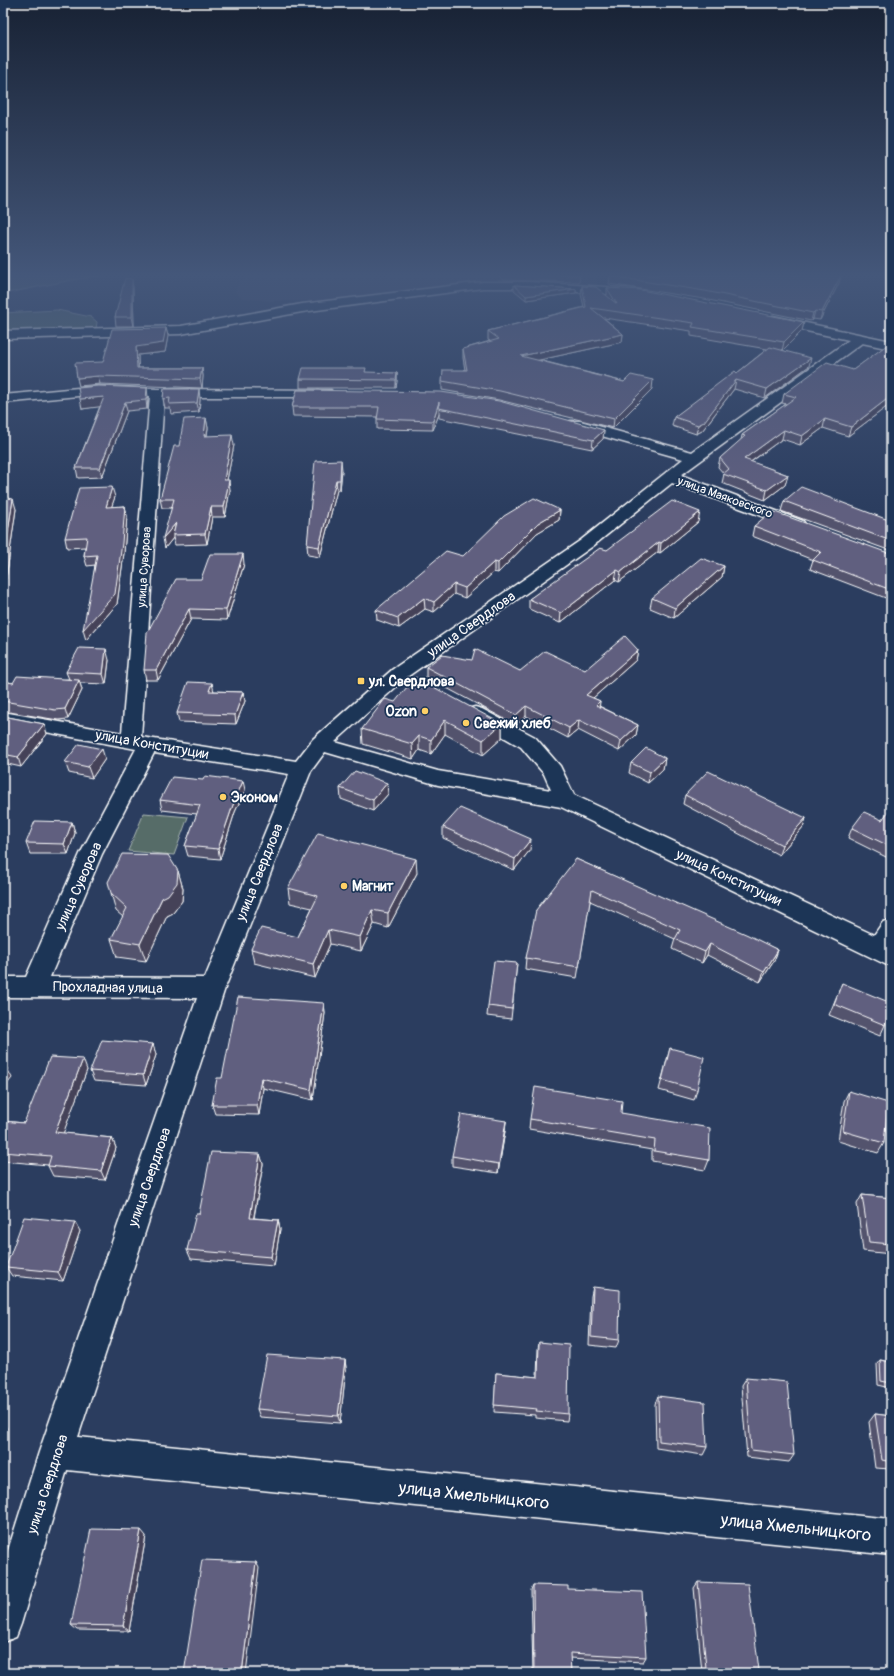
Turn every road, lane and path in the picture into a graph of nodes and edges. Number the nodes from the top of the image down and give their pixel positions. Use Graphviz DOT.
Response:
graph roads {
  1 [pos="839,353"];
  2 [pos="157,393"];
  3 [pos="336,393"];
  4 [pos="3,399"];
  5 [pos="565,422"];
  6 [pos="694,457"];
  7 [pos="671,477"];
  8 [pos="810,529"];
  9 [pos="457,703"];
  10 [pos="3,718"];
  11 [pos="140,743"];
  12 [pos="320,744"];
  13 [pos="301,769"];
  14 [pos="566,800"];
  15 [pos="891,928"];
  16 [pos="884,952"];
  17 [pos="34,986"];
  18 [pos="4,988"];
  19 [pos="213,988"];
  20 [pos="56,1452"];
  21 [pos="891,1537"];
  22 [pos="3,1624"];
  1 -- 6 [label="street, улица Свердлова"];
  2 -- 3 [label="street"];
  2 -- 4 [label="street"];
  2 -- 11 [label="street, улица Суворова"];
  5 -- 6 [label="street, улица Маяковского"];
  6 -- 7 [label="street, улица Свердлова"];
  7 -- 8 [label="street, улица Маяковского"];
  7 -- 12 [label="street, улица Свердлова"];
  9 -- 14 [label="street"];
  10 -- 11 [label="street, улица Конституции"];
  11 -- 13 [label="street, улица Конституции"];
  11 -- 17 [label="street, улица Суворова"];
  12 -- 13 [label="street, улица Свердлова"];
  12 -- 14 [label="street, улица Конституции"];
  13 -- 19 [label="street, улица Свердлова"];
  14 -- 16 [label="street, улица Конституции"];
  15 -- 16 [label="street"];
  17 -- 18 [label="street, Прохладная улица"];
  17 -- 19 [label="street, Прохладная улица"];
  19 -- 20 [label="street, улица Свердлова"];
  20 -- 21 [label="street, улица Хмельницкого"];
  20 -- 22 [label="street, улица Свердлова"];
}
